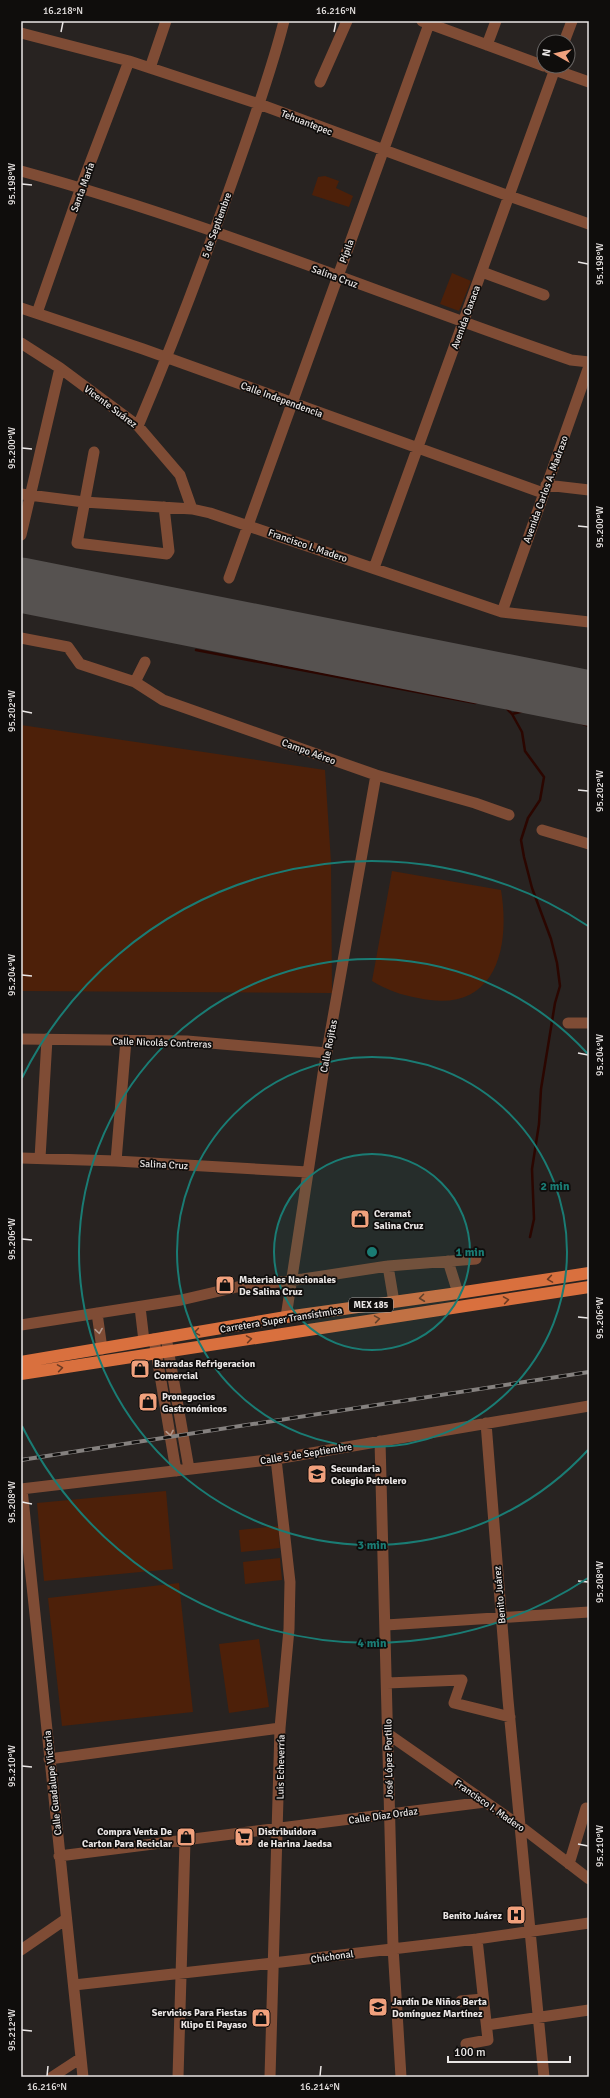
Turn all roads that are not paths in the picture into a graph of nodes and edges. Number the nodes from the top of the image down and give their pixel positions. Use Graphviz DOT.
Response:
graph roads {
  1 [pos="166,21"];
  2 [pos="284,21"];
  3 [pos="347,21"];
  4 [pos="496,21"];
  5 [pos="572,21"];
  6 [pos="426,22"];
  7 [pos="21,33"];
  8 [pos="567,34"];
  9 [pos="487,45"];
  10 [pos="129,61"];
  11 [pos="536,62"];
  12 [pos="150,68"];
  13 [pos="548,74"];
  14 [pos="568,74"];
  15 [pos="320,82"];
  16 [pos="589,82"];
  17 [pos="259,104"];
  18 [pos="383,150"];
  19 [pos="21,171"];
  20 [pos="81,187"];
  21 [pos="509,196"];
  22 [pos="589,224"];
  23 [pos="215,231"];
  24 [pos="482,272"];
  25 [pos="337,277"];
  26 [pos="544,295"];
  27 [pos="21,308"];
  28 [pos="37,313"];
  29 [pos="463,323"];
  30 [pos="21,343"];
  31 [pos="167,357"];
  32 [pos="589,362"];
  33 [pos="589,366"];
  34 [pos="60,368"];
  35 [pos="291,402"];
  36 [pos="138,426"];
  37 [pos="418,448"];
  38 [pos="94,452"];
  39 [pos="545,489"];
  40 [pos="589,490"];
  41 [pos="25,494"];
  42 [pos="84,502"];
  43 [pos="164,507"];
  44 [pos="192,509"];
  45 [pos="249,525"];
  46 [pos="21,535"];
  47 [pos="374,568"];
  48 [pos="229,578"];
  49 [pos="502,612"];
  50 [pos="589,622"];
  51 [pos="21,638"];
  52 [pos="145,662"];
  53 [pos="135,682"];
  54 [pos="376,775"];
  55 [pos="509,816"];
  56 [pos="542,830"];
  57 [pos="589,844"];
  58 [pos="568,1023"];
  59 [pos="589,1023"];
  60 [pos="21,1039"];
  61 [pos="47,1039"];
  62 [pos="126,1040"];
  63 [pos="327,1053"];
  64 [pos="21,1158"];
  65 [pos="40,1158"];
  66 [pos="116,1161"];
  67 [pos="308,1172"];
  68 [pos="476,1259"];
  69 [pos="448,1261"];
  70 [pos="388,1266"];
  71 [pos="589,1272"];
  72 [pos="292,1281"];
  73 [pos="589,1287"];
  74 [pos="458,1294"];
  75 [pos="394,1302"];
  76 [pos="140,1307"];
  77 [pos="97,1313"];
  78 [pos="286,1317"];
  79 [pos="21,1325"];
  80 [pos="155,1339"];
  81 [pos="102,1349"];
  82 [pos="163,1352"];
  83 [pos="21,1362"];
  84 [pos="21,1374"];
  85 [pos="589,1406"];
  86 [pos="486,1423"];
  87 [pos="380,1441"];
  88 [pos="276,1459"];
  89 [pos="189,1469"];
  90 [pos="176,1471"];
  91 [pos="22,1489"];
  92 [pos="589,1612"];
  93 [pos="501,1618"];
  94 [pos="386,1625"];
  95 [pos="387,1684"];
  96 [pos="510,1717"];
  97 [pos="280,1728"];
  98 [pos="388,1734"];
  99 [pos="49,1760"];
  100 [pos="485,1802"];
  101 [pos="586,1808"];
  102 [pos="390,1814"];
  103 [pos="520,1826"];
  104 [pos="279,1830"];
  105 [pos="185,1841"];
  106 [pos="59,1856"];
  107 [pos="569,1864"];
  108 [pos="589,1879"];
  109 [pos="66,1919"];
  110 [pos="589,1923"];
  111 [pos="529,1931"];
  112 [pos="477,1939"];
  113 [pos="393,1948"];
  114 [pos="21,1950"];
  115 [pos="273,1964"];
  116 [pos="180,1974"];
  117 [pos="74,1985"];
  118 [pos="483,1999"];
  119 [pos="461,2001"];
  120 [pos="589,2010"];
  121 [pos="538,2018"];
  122 [pos="486,2025"];
  123 [pos="466,2044"];
  124 [pos="81,2058"];
  125 [pos="52,2077"];
  126 [pos="83,2077"];
  127 [pos="178,2077"];
  128 [pos="270,2077"];
  129 [pos="401,2077"];
  130 [pos="544,2077"];
  1 -- 12 [label="street"];
  2 -- 17 [label="street, 5 de Septiembre"];
  3 -- 15 [label="street"];
  4 -- 9 [label="street"];
  5 -- 8 [label="street"];
  6 -- 9 [label="street"];
  6 -- 18 [label="street, Pípila"];
  7 -- 10 [label="street, Tehuantepec"];
  9 -- 11 [label="street"];
  10 -- 12 [label="street, Tehuantepec"];
  10 -- 20 [label="street, Santa María"];
  12 -- 17 [label="street, Tehuantepec"];
  13 -- 21 [label="street, Avenida Oaxaca"];
  14 -- 16 [label="street"];
  17 -- 18 [label="street, Tehuantepec"];
  17 -- 23 [label="street, 5 de Septiembre"];
  18 -- 21 [label="street, Tehuantepec"];
  18 -- 25 [label="street, Pípila"];
  19 -- 20 [label="street, Salina Cruz"];
  20 -- 23 [label="street, Salina Cruz"];
  20 -- 28 [label="street, Santa María"];
  21 -- 22 [label="street, Tehuantepec"];
  21 -- 24 [label="street, Avenida Oaxaca"];
  23 -- 25 [label="street, Salina Cruz"];
  23 -- 31 [label="street, 5 de Septiembre"];
  24 -- 26 [label="street"];
  24 -- 29 [label="street, Avenida Oaxaca"];
  25 -- 29 [label="street, Salina Cruz"];
  25 -- 35 [label="street, Pípila"];
  27 -- 28 [label="street, Calle Independencia"];
  28 -- 31 [label="street, Calle Independencia"];
  29 -- 32 [label="street, Salina Cruz"];
  29 -- 37 [label="street, Avenida Oaxaca"];
  30 -- 34 [label="street, Vicente Suárez"];
  31 -- 35 [label="street, Calle Independencia"];
  31 -- 36 [label="street, 5 de Septiembre"];
  33 -- 39 [label="street, Avenida Carlos A. Madrazo"];
  34 -- 36 [label="street, Vicente Suárez"];
  34 -- 41 [label="street"];
  35 -- 37 [label="street, Calle Independencia"];
  35 -- 45 [label="street, Pípila"];
  36 -- 44 [label="street, Vicente Suárez"];
  37 -- 39 [label="street, Calle Independencia"];
  37 -- 47 [label="street, Avenida Oaxaca"];
  38 -- 42 [label="street"];
  39 -- 40 [label="street, Calle Independencia"];
  39 -- 49 [label="street, Avenida Carlos A. Madrazo"];
  41 -- 42 [label="street, Francisco I. Madero"];
  41 -- 46 [label="street"];
  42 -- 43 [label="street, Francisco I. Madero"];
  42 -- 43 [label="street"];
  43 -- 44 [label="street, Francisco I. Madero"];
  44 -- 45 [label="street, Francisco I. Madero"];
  45 -- 47 [label="street, Francisco I. Madero"];
  45 -- 48 [label="street, Pípila"];
  47 -- 49 [label="street, Francisco I. Madero"];
  49 -- 50 [label="street, Francisco I. Madero"];
  51 -- 53 [label="street, Campo Aéreo"];
  52 -- 53 [label="street"];
  53 -- 54 [label="street, Campo Aéreo"];
  54 -- 55 [label="street, Campo Aéreo"];
  54 -- 63 [label="street, Calle Rojitas"];
  56 -- 57 [label="street"];
  58 -- 59 [label="street"];
  60 -- 61 [label="street, Calle Nicolás Contreras"];
  61 -- 62 [label="street, Calle Nicolás Contreras"];
  61 -- 65 [label="street"];
  62 -- 63 [label="street, Calle Nicolás Contreras"];
  62 -- 66 [label="street"];
  63 -- 67 [label="street, Calle Rojitas"];
  64 -- 65 [label="street, Salina Cruz"];
  65 -- 66 [label="street, Salina Cruz"];
  66 -- 67 [label="street, Salina Cruz"];
  67 -- 72 [label="street, Calle Rojitas"];
  68 -- 69 [label="street"];
  69 -- 70 [label="street"];
  69 -- 74 [label="street"];
  70 -- 72 [label="street"];
  70 -- 75 [label="street"];
  71 -- 74 [label="main road, Carretera Super Transístmica / MEX 185, one-way"];
  72 -- 76 [label="street"];
  72 -- 78 [label="street, Calle Rojitas"];
  82 -- 73 [label="main road, Carretera Super Transístmica / MEX 185, one-way"];
  74 -- 75 [label="main road, Carretera Super Transístmica / MEX 185, one-way"];
  75 -- 78 [label="main road, Carretera Super Transístmica / MEX 185"];
  76 -- 77 [label="street"];
  76 -- 80 [label="street"];
  77 -- 79 [label="street"];
  77 -- 81 [label="street, one-way"];
  78 -- 80 [label="main road, Carretera Super Transístmica / MEX 185, one-way"];
  80 -- 81 [label="main road, Carretera Super Transístmica / MEX 185"];
  80 -- 82 [label="street"];
  81 -- 83 [label="main road, Carretera Super Transístmica / MEX 185"];
  84 -- 82 [label="main road, MEX 185, one-way"];
  82 -- 89 [label="street"];
  82 -- 90 [label="street, one-way"];
  85 -- 86 [label="street, Calle 5 de Septiembre"];
  86 -- 87 [label="street, Calle 5 de Septiembre"];
  86 -- 93 [label="street, Benito Juárez"];
  87 -- 88 [label="street, Calle 5 de Septiembre"];
  87 -- 94 [label="street, José López Portillo"];
  88 -- 89 [label="street, Calle 5 de Septiembre"];
  88 -- 97 [label="street, Luis Echeverría"];
  89 -- 90 [label="street, Calle 5 de Septiembre"];
  90 -- 91 [label="street, Calle 5 de Septiembre"];
  91 -- 99 [label="street, Calle Guadalupe Victoria"];
  92 -- 93 [label="street"];
  93 -- 94 [label="street"];
  93 -- 96 [label="street, Benito Juárez"];
  94 -- 95 [label="street, José López Portillo"];
  95 -- 96 [label="street"];
  95 -- 98 [label="street, José López Portillo"];
  96 -- 103 [label="street, Benito Juárez"];
  97 -- 99 [label="street"];
  97 -- 104 [label="street, Luis Echeverría"];
  98 -- 100 [label="street, Francisco I. Madero"];
  98 -- 102 [label="street, José López Portillo"];
  99 -- 106 [label="street, Calle Guadalupe Victoria"];
  100 -- 102 [label="street, Calle Díaz Ordaz"];
  100 -- 103 [label="street, Francisco I. Madero"];
  101 -- 107 [label="street"];
  102 -- 104 [label="street, Calle Díaz Ordaz"];
  102 -- 113 [label="street, José López Portillo"];
  103 -- 107 [label="street, Francisco I. Madero"];
  103 -- 111 [label="street, Benito Juárez"];
  104 -- 105 [label="street, Calle Díaz Ordaz"];
  104 -- 115 [label="street, Luis Echeverría"];
  105 -- 106 [label="street, Calle Díaz Ordaz"];
  105 -- 116 [label="street"];
  106 -- 109 [label="street, Calle Guadalupe Victoria"];
  107 -- 108 [label="street, Francisco I. Madero"];
  109 -- 114 [label="street"];
  109 -- 117 [label="street, Calle Guadalupe Victoria"];
  110 -- 111 [label="street, Chichonal"];
  111 -- 112 [label="street, Chichonal"];
  111 -- 121 [label="street, Benito Juárez"];
  112 -- 113 [label="street, Chichonal"];
  112 -- 118 [label="street"];
  113 -- 115 [label="street, Chichonal"];
  113 -- 129 [label="street, José López Portillo"];
  115 -- 116 [label="street, Chichonal"];
  115 -- 128 [label="street, Luis Echeverría"];
  116 -- 117 [label="street, Chichonal"];
  116 -- 127 [label="street"];
  117 -- 124 [label="street, Calle Guadalupe Victoria"];
  118 -- 119 [label="street"];
  118 -- 122 [label="street"];
  120 -- 121 [label="street"];
  121 -- 122 [label="street"];
  121 -- 130 [label="street, Benito Juárez"];
  122 -- 123 [label="street"];
  124 -- 125 [label="street"];
  124 -- 126 [label="street, Calle Guadalupe Victoria"];
}
